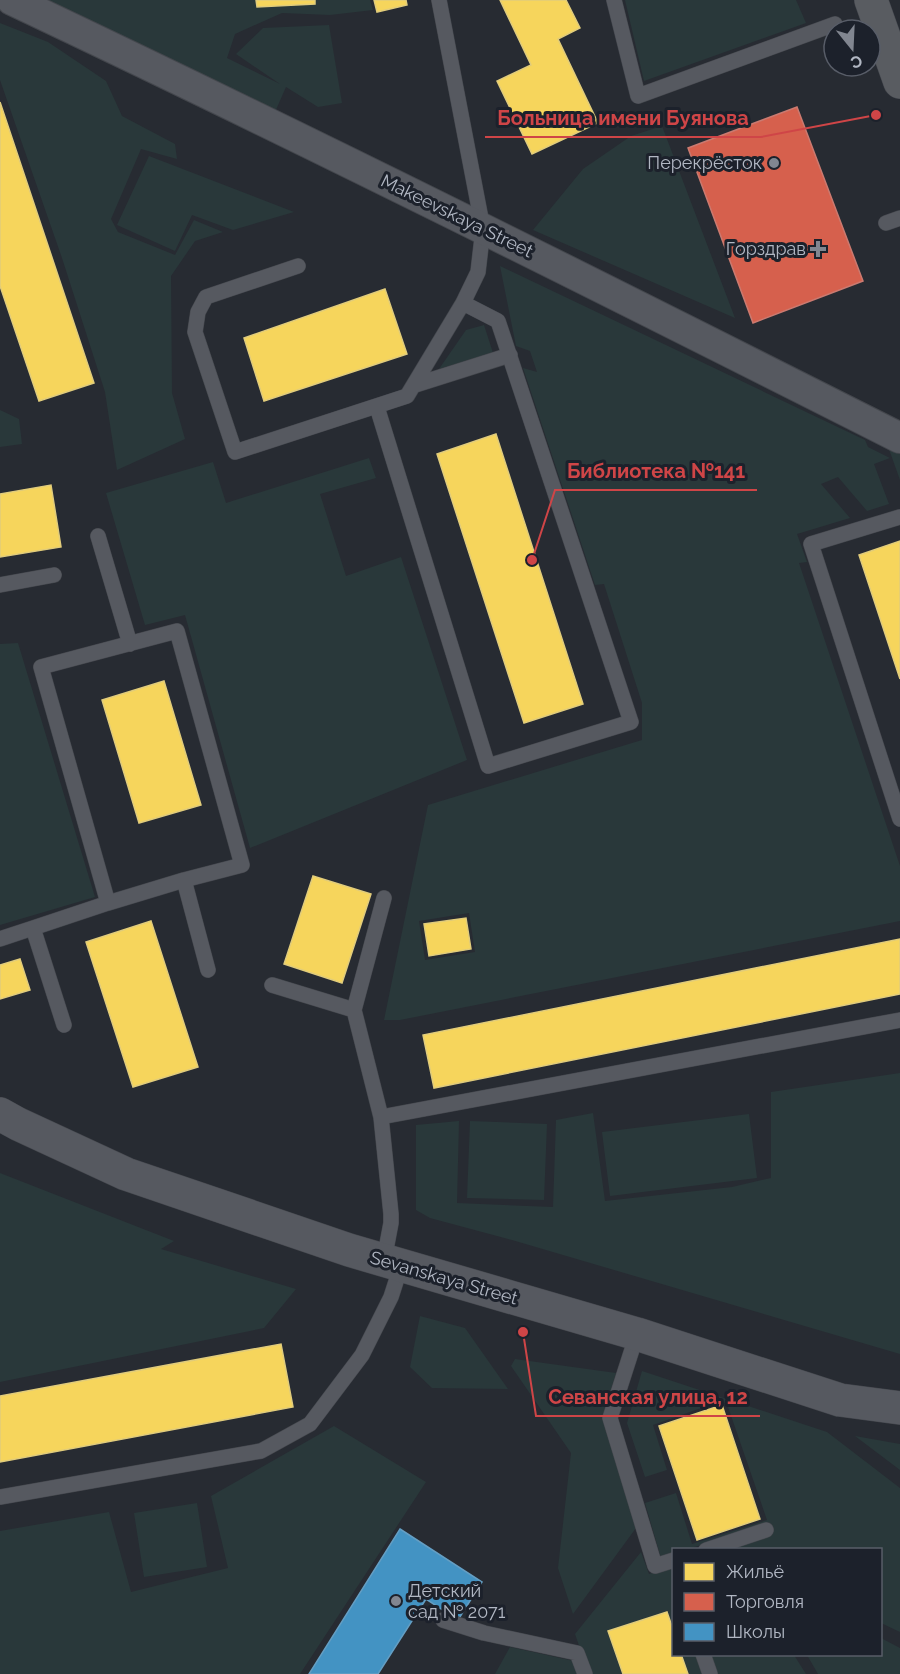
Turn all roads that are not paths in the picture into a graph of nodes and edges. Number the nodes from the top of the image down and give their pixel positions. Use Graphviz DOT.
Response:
graph roads {
  1 [pos="12,0"];
  2 [pos="439,0"];
  3 [pos="614,0"];
  4 [pos="871,0"];
  5 [pos="822,29"];
  6 [pos="900,82"];
  7 [pos="483,229"];
  8 [pos="298,266"];
  9 [pos="463,303"];
  10 [pos="510,355"];
  11 [pos="415,384"];
  12 [pos="377,407"];
  13 [pos="900,438"];
  14 [pos="900,517"];
  15 [pos="98,536"];
  16 [pos="54,575"];
  17 [pos="0,585"];
  18 [pos="130,644"];
  19 [pos="900,819"];
  20 [pos="184,880"];
  21 [pos="384,898"];
  22 [pos="108,903"];
  23 [pos="33,928"];
  24 [pos="0,939"];
  25 [pos="208,970"];
  26 [pos="272,985"];
  27 [pos="354,1011"];
  28 [pos="900,1020"];
  29 [pos="64,1025"];
  30 [pos="0,1114"];
  31 [pos="381,1117"];
  32 [pos="392,1263"];
  33 [pos="637,1334"];
  34 [pos="900,1408"];
  35 [pos="0,1497"];
  36 [pos="766,1530"];
  37 [pos="712,1548"];
  38 [pos="672,1561"];
  39 [pos="443,1620"];
  40 [pos="704,1656"];
  41 [pos="585,1674"];
  42 [pos="710,1674"];
  1 -- 7 [label="street, Makeevskaya Street"];
  2 -- 7 [label="lane"];
  3 -- 5 [label="lane"];
  4 -- 6 [label="main road"];
  7 -- 9 [label="lane"];
  7 -- 13 [label="street, Makeevskaya Street"];
  8 -- 12 [label="lane"];
  9 -- 10 [label="lane"];
  9 -- 11 [label="lane"];
  10 -- 11 [label="lane"];
  10 -- 12 [label="lane"];
  11 -- 12 [label="lane"];
  14 -- 19 [label="lane"];
  15 -- 18 [label="lane"];
  16 -- 17 [label="lane"];
  18 -- 20 [label="lane"];
  18 -- 22 [label="lane"];
  20 -- 22 [label="lane"];
  20 -- 25 [label="lane"];
  21 -- 27 [label="lane"];
  22 -- 23 [label="lane"];
  23 -- 24 [label="lane"];
  23 -- 29 [label="lane"];
  26 -- 27 [label="lane"];
  27 -- 31 [label="lane"];
  28 -- 31 [label="lane"];
  30 -- 32 [label="street, Sevanskaya Street"];
  31 -- 32 [label="lane"];
  32 -- 33 [label="street, Sevanskaya Street"];
  32 -- 35 [label="lane"];
  33 -- 34 [label="street, Sevanskaya Street"];
  33 -- 38 [label="lane"];
  36 -- 37 [label="lane"];
  39 -- 41 [label="lane"];
  40 -- 42 [label="lane"];
}
